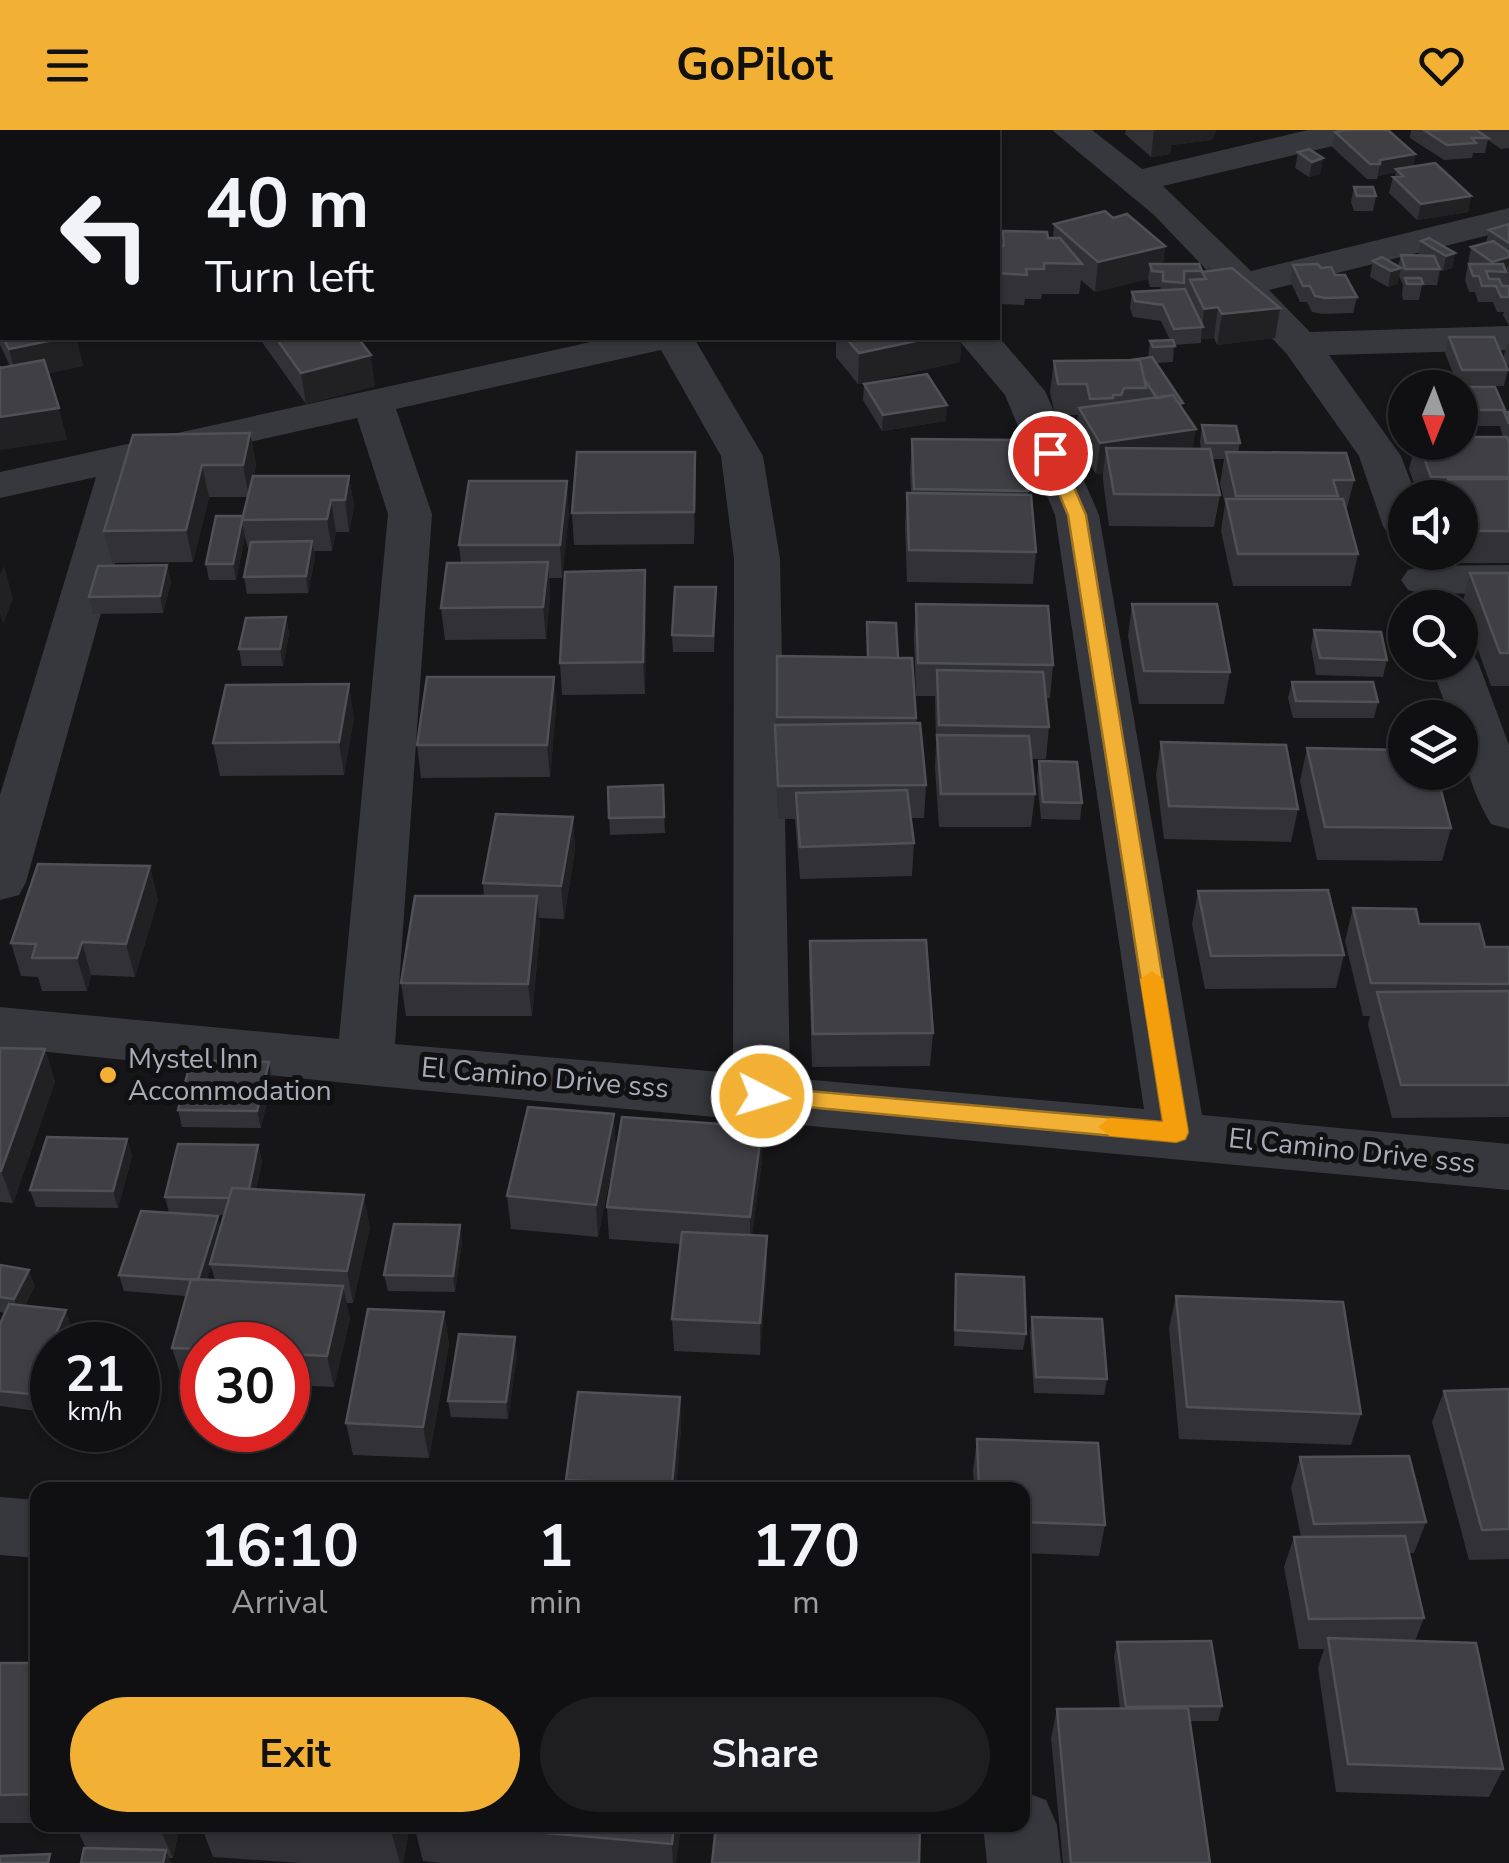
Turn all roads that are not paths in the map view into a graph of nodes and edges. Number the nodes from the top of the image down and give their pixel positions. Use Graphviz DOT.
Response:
graph roads {
  1 [pos="1070,130"];
  2 [pos="1354,130"];
  3 [pos="1144,202"];
  4 [pos="1509,219"];
  5 [pos="1246,284"];
  6 [pos="1509,338"];
  7 [pos="652,340"];
  8 [pos="675,340"];
  9 [pos="979,340"];
  10 [pos="1300,344"];
  11 [pos="373,403"];
  12 [pos="123,457"];
  13 [pos="1401,480"];
  14 [pos="0,486"];
  15 [pos="1509,579"];
  16 [pos="1424,580"];
  17 [pos="1464,680"];
  18 [pos="1495,739"];
  19 [pos="1509,812"];
  20 [pos="0,882"];
  21 [pos="0,1027"];
  22 [pos="365,1064"];
  23 [pos="762,1096"];
  24 [pos="1176,1132"];
  25 [pos="1509,1167"];
  26 [pos="0,1526"];
  27 [pos="30,1528"];
  28 [pos="1021,1832"];
  29 [pos="1024,1863"];
  1 -- 3 [label="street"];
  2 -- 3 [label="street"];
  3 -- 5 [label="street"];
  4 -- 5 [label="street"];
  5 -- 10 [label="street"];
  6 -- 10 [label="street"];
  7 -- 11 [label="street"];
  8 -- 23 [label="street"];
  9 -- 24 [label="street"];
  10 -- 13 [label="street"];
  11 -- 12 [label="street"];
  11 -- 22 [label="street"];
  12 -- 14 [label="street"];
  12 -- 20 [label="street"];
  15 -- 16 [label="street"];
  17 -- 18 [label="street"];
  18 -- 19 [label="street"];
  21 -- 22 [label="street, El Camino Drive sss"];
  22 -- 23 [label="street, El Camino Drive sss"];
  23 -- 24 [label="street, El Camino Drive sss"];
  24 -- 25 [label="street, El Camino Drive sss"];
  26 -- 27 [label="street"];
  28 -- 29 [label="street"];
}
